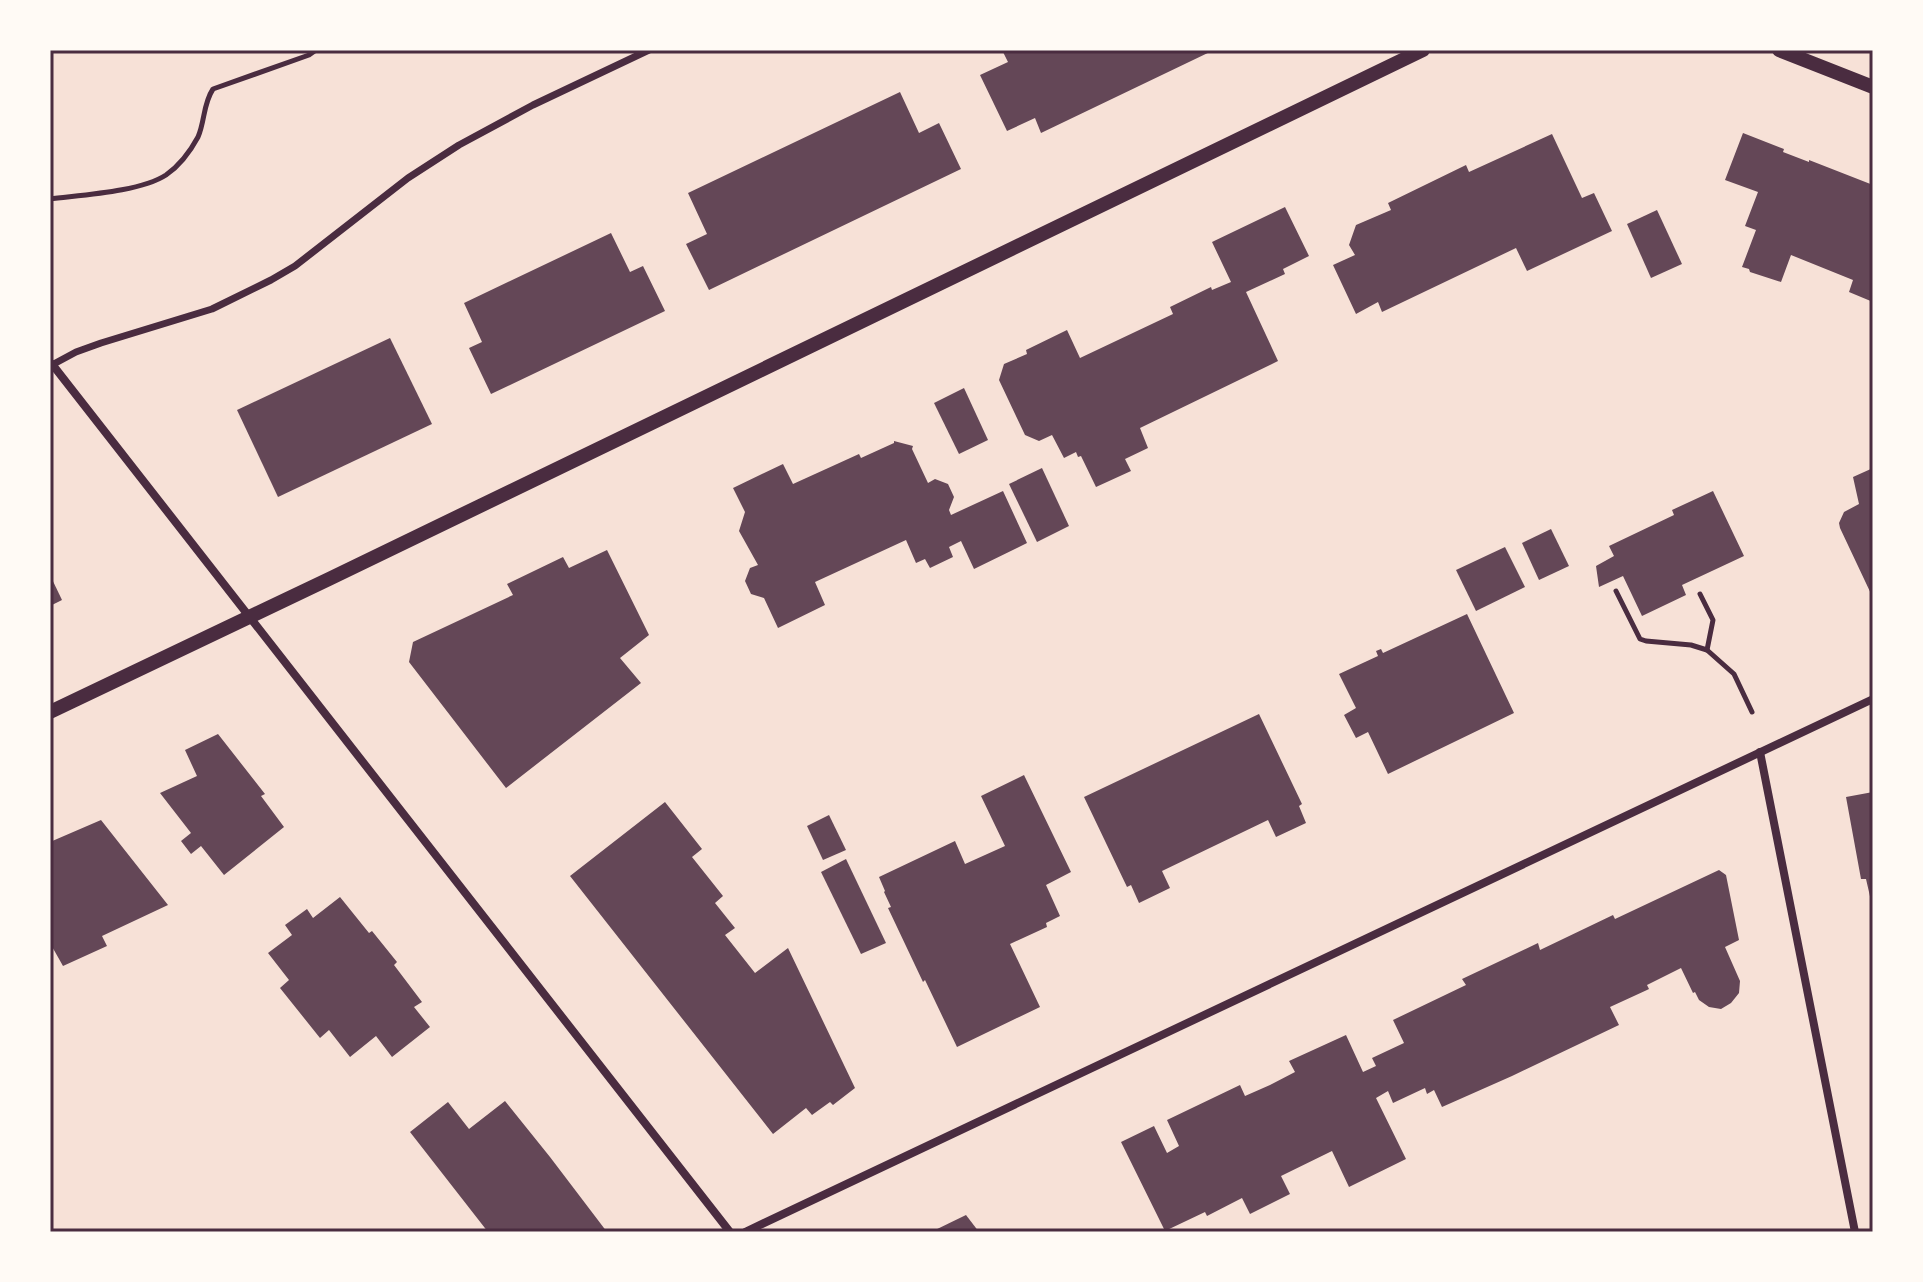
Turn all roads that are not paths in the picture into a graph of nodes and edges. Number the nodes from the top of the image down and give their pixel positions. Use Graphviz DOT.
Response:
graph roads {
  1 [pos="649,50"];
  2 [pos="1423,50"];
  3 [pos="1779,50"];
  4 [pos="1873,87"];
  5 [pos="51,365"];
  6 [pos="250,617"];
  7 [pos="1873,699"];
  8 [pos="50,712"];
  9 [pos="1760,752"];
  10 [pos="730,1232"];
  11 [pos="745,1232"];
  12 [pos="1855,1232"];
  1 -- 5 [label="street"];
  2 -- 6 [label="street"];
  3 -- 4 [label="street"];
  5 -- 6 [label="street"];
  6 -- 8 [label="street"];
  6 -- 10 [label="street"];
  7 -- 9 [label="street"];
  9 -- 11 [label="street"];
  9 -- 12 [label="street"];
}
